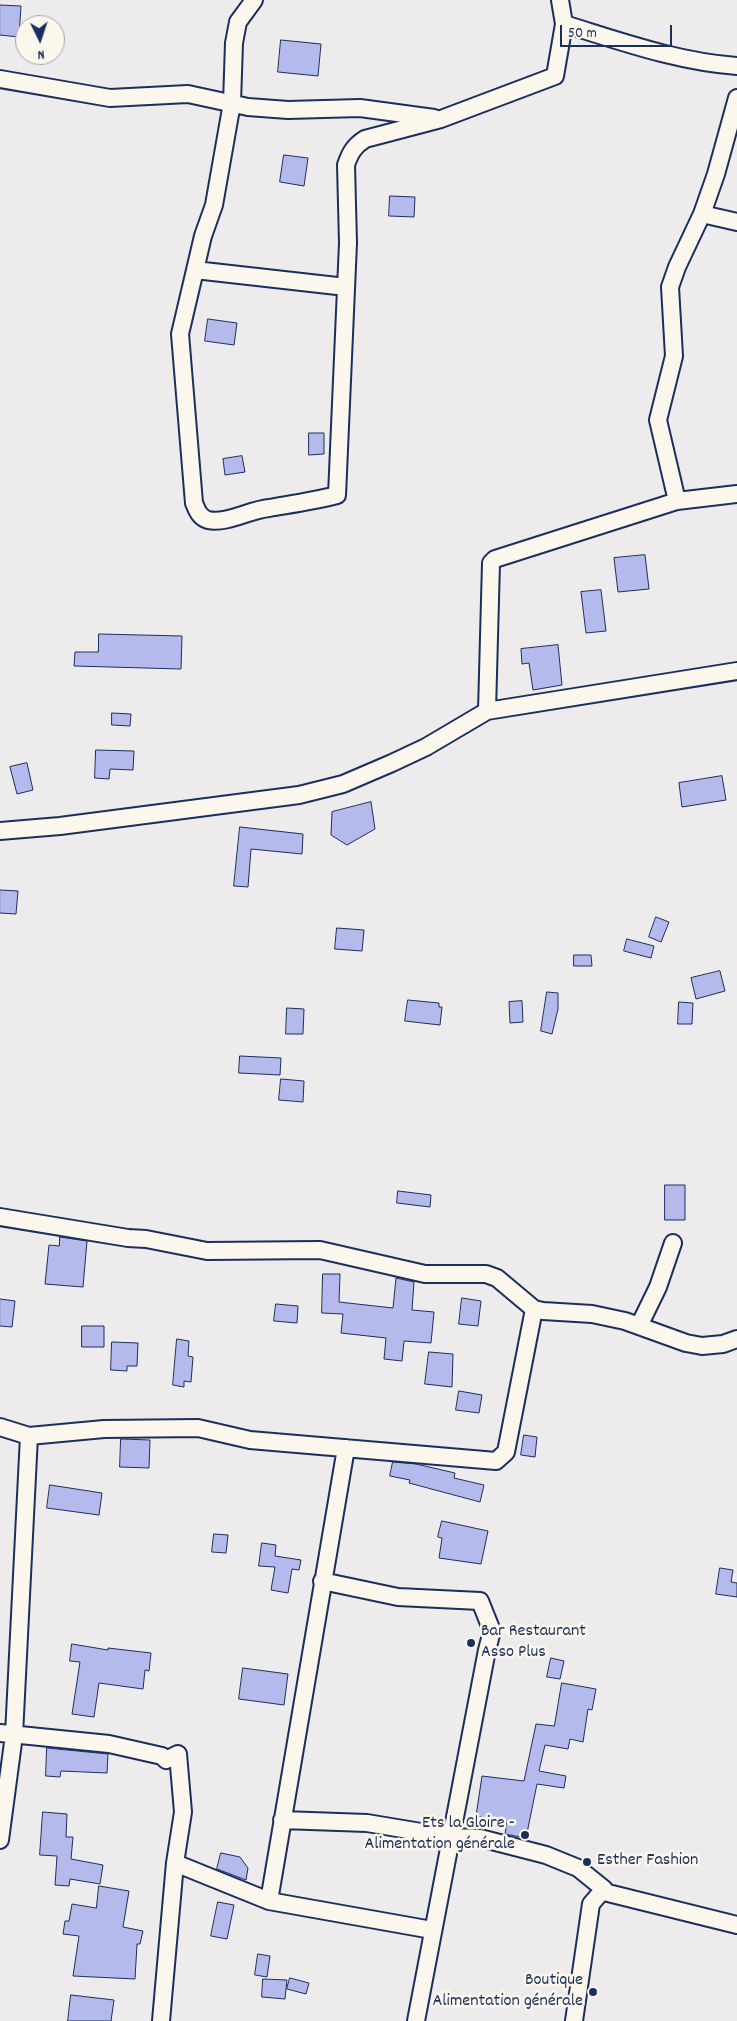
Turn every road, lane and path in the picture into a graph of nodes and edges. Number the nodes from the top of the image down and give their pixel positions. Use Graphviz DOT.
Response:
graph roads {
  1 [pos="254,0"];
  2 [pos="560,0"];
  3 [pos="564,24"];
  4 [pos="737,66"];
  5 [pos="0,80"];
  6 [pos="737,98"];
  7 [pos="232,103"];
  8 [pos="441,119"];
  9 [pos="702,214"];
  10 [pos="737,222"];
  11 [pos="195,270"];
  12 [pos="346,287"];
  13 [pos="737,494"];
  14 [pos="677,501"];
  15 [pos="737,671"];
  16 [pos="486,711"];
  17 [pos="0,831"];
  18 [pos="0,1217"];
  19 [pos="673,1243"];
  20 [pos="534,1308"];
  21 [pos="639,1326"];
  22 [pos="737,1339"];
  23 [pos="712,1345"];
  24 [pos="737,1348"];
  25 [pos="0,1427"];
  26 [pos="29,1436"];
  27 [pos="346,1448"];
  28 [pos="322,1581"];
  29 [pos="7,1734"];
  30 [pos="282,1820"];
  31 [pos="451,1836"];
  32 [pos="0,1840"];
  33 [pos="174,1862"];
  34 [pos="604,1889"];
  35 [pos="269,1901"];
  36 [pos="737,1926"];
  37 [pos="432,1930"];
  38 [pos="161,2021"];
  39 [pos="416,2021"];
  40 [pos="574,2021"];
  1 -- 7 [label="street"];
  2 -- 3 [label="street"];
  3 -- 4 [label="street"];
  3 -- 8 [label="street"];
  5 -- 7 [label="street"];
  6 -- 9 [label="street"];
  7 -- 8 [label="street"];
  7 -- 11 [label="street"];
  8 -- 12 [label="street"];
  9 -- 10 [label="street"];
  9 -- 14 [label="street"];
  11 -- 12 [label="street"];
  11 -- 12 [label="street"];
  13 -- 14 [label="street"];
  14 -- 16 [label="street"];
  15 -- 16 [label="street"];
  16 -- 17 [label="street"];
  18 -- 20 [label="street"];
  19 -- 21 [label="street"];
  20 -- 21 [label="street"];
  20 -- 27 [label="street"];
  21 -- 23 [label="street"];
  22 -- 23 [label="street"];
  23 -- 24 [label="street"];
  25 -- 26 [label="street"];
  26 -- 27 [label="street"];
  26 -- 29 [label="street"];
  27 -- 28 [label="street"];
  28 -- 30 [label="street"];
  28 -- 31 [label="street"];
  29 -- 32 [label="street"];
  29 -- 33 [label="street"];
  30 -- 31 [label="street"];
  30 -- 35 [label="street"];
  31 -- 34 [label="street"];
  31 -- 37 [label="street"];
  33 -- 35 [label="street"];
  33 -- 38 [label="street"];
  34 -- 36 [label="street"];
  34 -- 40 [label="street"];
  35 -- 37 [label="street"];
  37 -- 39 [label="street"];
}
